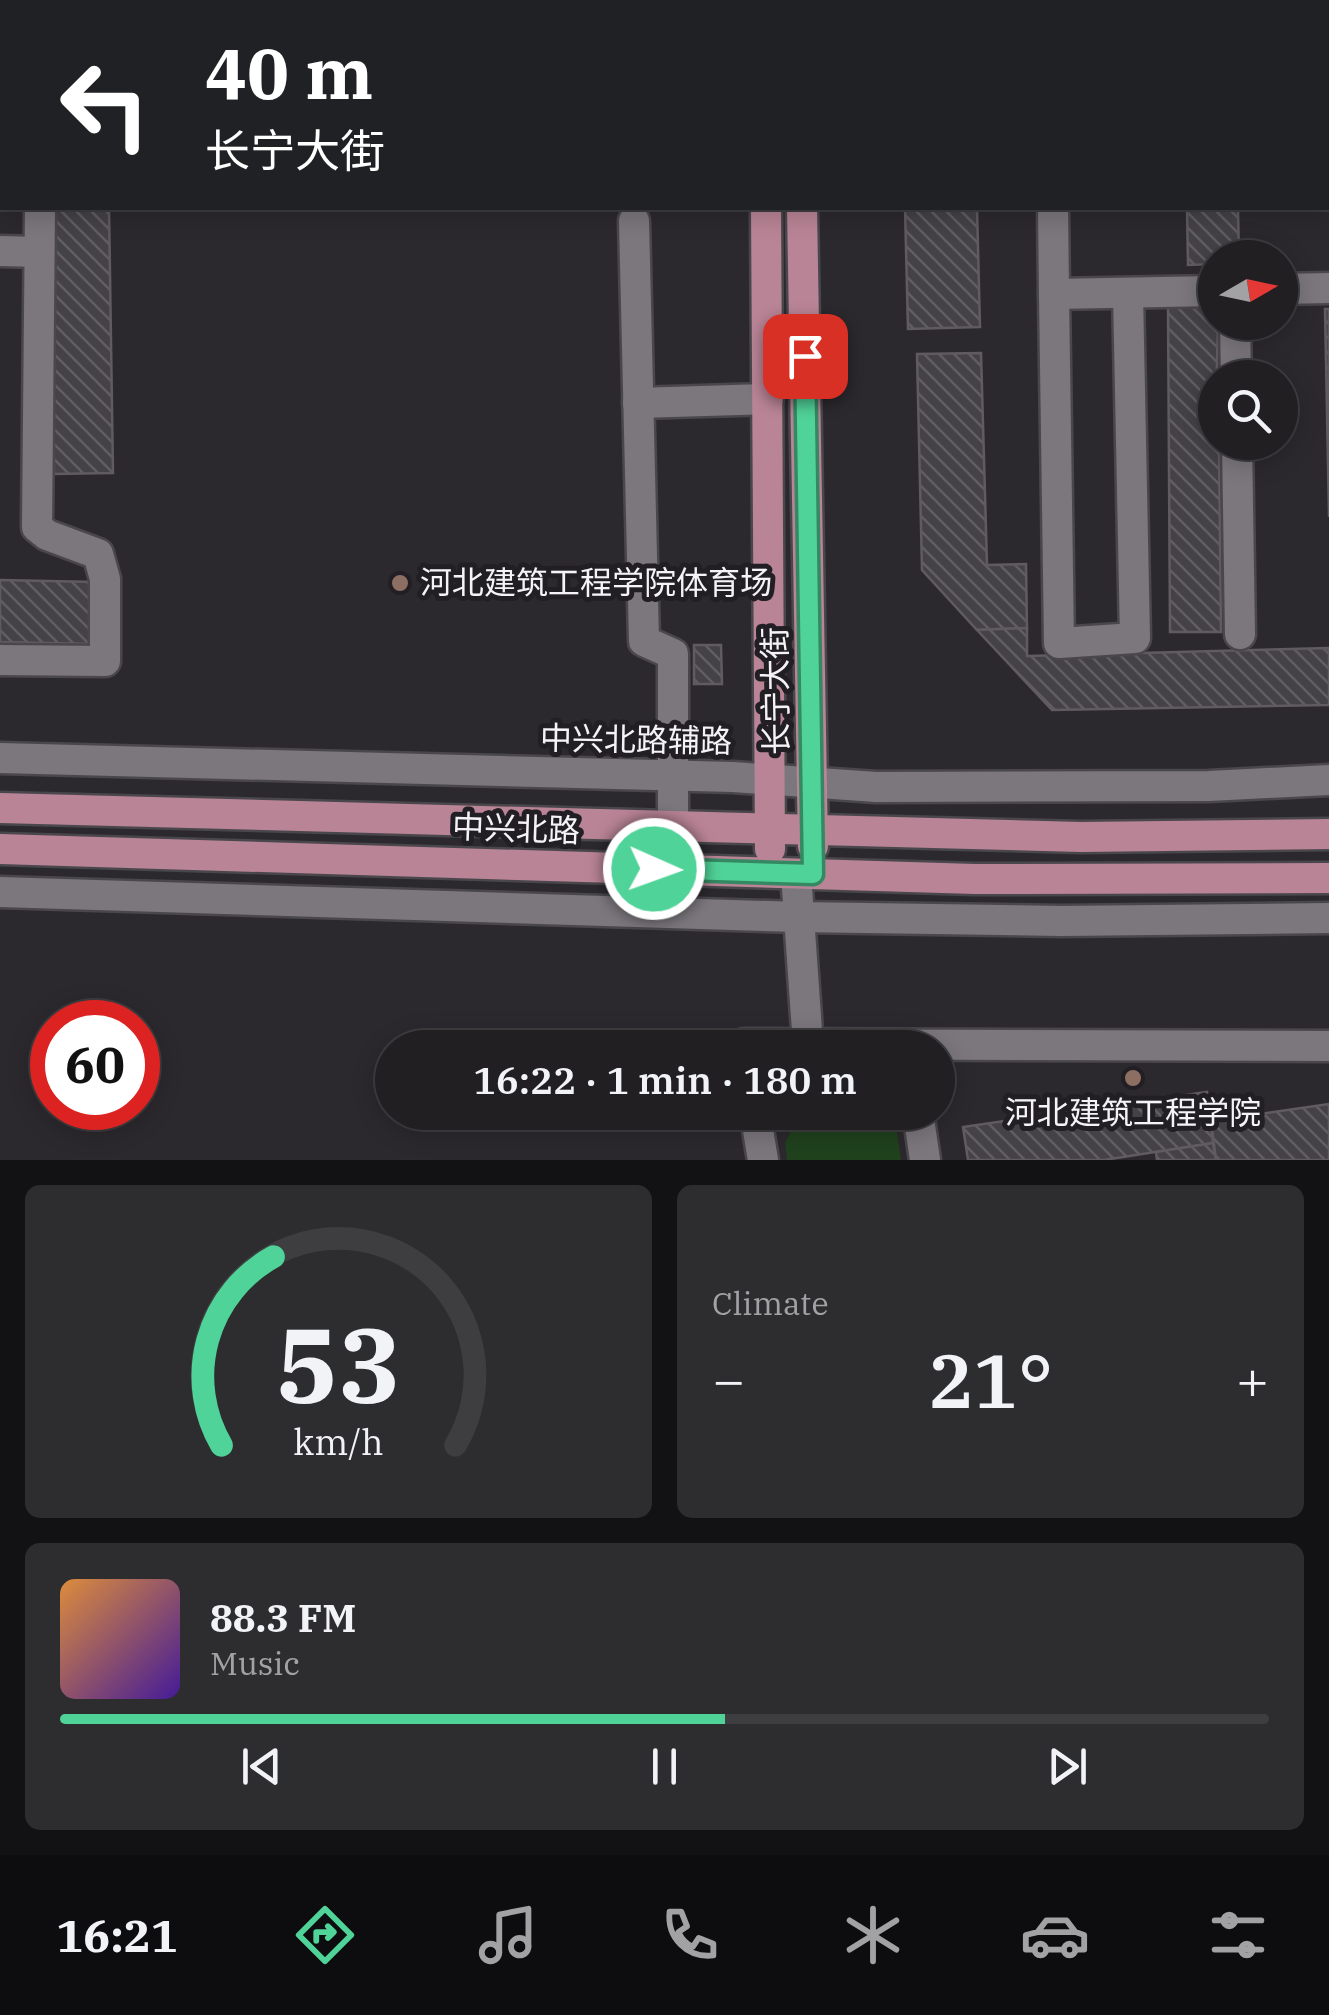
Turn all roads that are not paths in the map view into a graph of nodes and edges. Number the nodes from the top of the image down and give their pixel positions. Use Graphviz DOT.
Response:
graph roads {
  1 [pos="40,210"];
  2 [pos="766,210"];
  3 [pos="802,210"];
  4 [pos="1053,210"];
  5 [pos="634,220"];
  6 [pos="0,251"];
  7 [pos="40,252"];
  8 [pos="1329,288"];
  9 [pos="1298,289"];
  10 [pos="1198,291"];
  11 [pos="1128,293"];
  12 [pos="1054,294"];
  13 [pos="768,399"];
  14 [pos="638,403"];
  15 [pos="1237,460"];
  16 [pos="1240,634"];
  17 [pos="0,660"];
  18 [pos="0,758"];
  19 [pos="673,776"];
  20 [pos="770,779"];
  21 [pos="1329,780"];
  22 [pos="812,781"];
  23 [pos="0,808"];
  24 [pos="673,826"];
  25 [pos="770,829"];
  26 [pos="814,830"];
  27 [pos="1329,834"];
  28 [pos="0,849"];
  29 [pos="793,873"];
  30 [pos="1329,878"];
  31 [pos="0,892"];
  32 [pos="798,917"];
  33 [pos="1329,918"];
  34 [pos="807,1030"];
  35 [pos="1329,1046"];
  36 [pos="955,1047"];
  37 [pos="758,1130"];
  38 [pos="921,1130"];
  39 [pos="763,1160"];
  40 [pos="925,1160"];
  1 -- 7 [label="street"];
  2 -- 13 [label="main road, 长宁大街"];
  3 -- 22 [label="main road, 长宁大街"];
  4 -- 12 [label="street"];
  5 -- 14 [label="street"];
  6 -- 7 [label="street"];
  7 -- 17 [label="street"];
  8 -- 9 [label="street"];
  10 -- 11 [label="street"];
  11 -- 12 [label="street"];
  11 -- 12 [label="street"];
  13 -- 14 [label="street"];
  13 -- 20 [label="main road, 长宁大街"];
  14 -- 19 [label="street"];
  15 -- 16 [label="street"];
  18 -- 19 [label="street, 中兴北路辅路"];
  19 -- 20 [label="street, 中兴北路辅路"];
  19 -- 24 [label="street"];
  20 -- 22 [label="street, 中兴北路辅路"];
  20 -- 25 [label="main road, 长宁大街"];
  21 -- 22 [label="street, 中兴北路辅路"];
  22 -- 26 [label="main road, 长宁大街"];
  23 -- 24 [label="main road, 中兴北路"];
  24 -- 25 [label="main road, 中兴北路"];
  25 -- 26 [label="main road, 中兴北路"];
  25 -- 29 [label="main road, 长宁大街"];
  26 -- 27 [label="main road, 中兴北路"];
  26 -- 29 [label="main road, 长宁大街"];
  28 -- 29 [label="main road, 中兴北路"];
  29 -- 30 [label="main road, 中兴北路"];
  29 -- 32 [label="street"];
  31 -- 32 [label="street"];
  32 -- 33 [label="street"];
  32 -- 34 [label="street"];
  35 -- 36 [label="street"];
  37 -- 39 [label="street"];
  38 -- 40 [label="street"];
}
